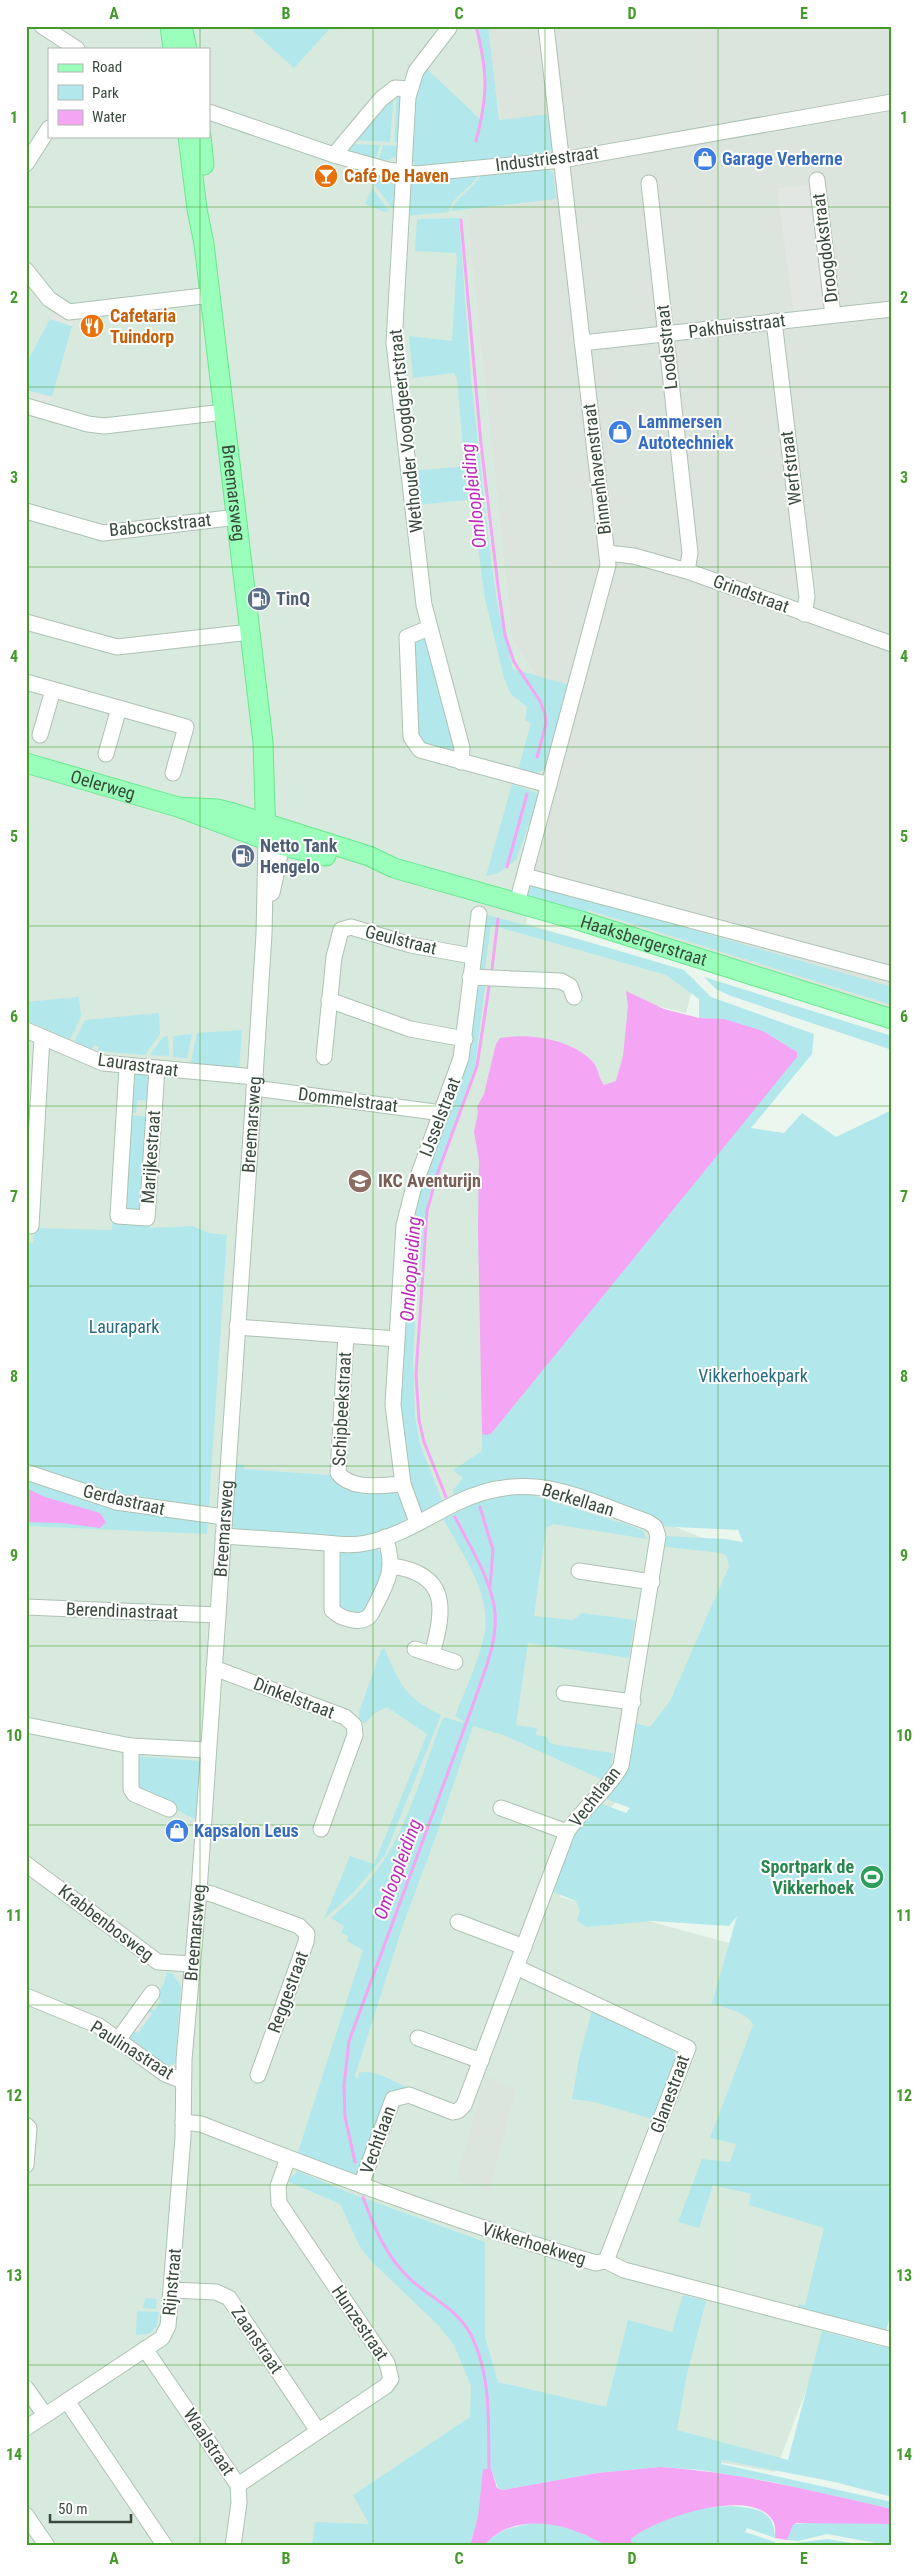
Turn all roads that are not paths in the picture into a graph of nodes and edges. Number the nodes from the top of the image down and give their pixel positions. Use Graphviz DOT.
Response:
graph roads {
  1 [pos="42,26"];
  2 [pos="170,26"];
  3 [pos="182,26"];
  4 [pos="546,26"];
  5 [pos="448,27"];
  6 [pos="75,48"];
  7 [pos="173,48"];
  8 [pos="187,48"];
  9 [pos="410,89"];
  10 [pos="892,102"];
  11 [pos="210,112"];
  12 [pos="48,130"];
  13 [pos="188,138"];
  14 [pos="201,138"];
  15 [pos="334,155"];
  16 [pos="562,160"];
  17 [pos="26,164"];
  18 [pos="404,173"];
  19 [pos="817,180"];
  20 [pos="649,183"];
  21 [pos="204,244"];
  22 [pos="26,270"];
  23 [pos="211,295"];
  24 [pos="892,308"];
  25 [pos="833,315"];
  26 [pos="774,321"];
  27 [pos="666,334"];
  28 [pos="582,343"];
  29 [pos="26,406"];
  30 [pos="224,412"];
  31 [pos="26,511"];
  32 [pos="236,517"];
  33 [pos="607,553"];
  34 [pos="687,571"];
  35 [pos="804,614"];
  36 [pos="26,622"];
  37 [pos="429,628"];
  38 [pos="250,632"];
  39 [pos="892,644"];
  40 [pos="26,682"];
  41 [pos="53,690"];
  42 [pos="119,708"];
  43 [pos="40,735"];
  44 [pos="106,754"];
  45 [pos="461,762"];
  46 [pos="26,763"];
  47 [pos="173,773"];
  48 [pos="549,786"];
  49 [pos="272,834"];
  50 [pos="524,876"];
  51 [pos="517,903"];
  52 [pos="479,914"];
  53 [pos="472,956"];
  54 [pos="892,974"];
  55 [pos="470,977"];
  56 [pos="574,998"];
  57 [pos="329,1000"];
  58 [pos="892,1018"];
  59 [pos="26,1030"];
  60 [pos="42,1036"];
  61 [pos="465,1038"];
  62 [pos="324,1057"];
  63 [pos="127,1067"];
  64 [pos="157,1068"];
  65 [pos="255,1083"];
  66 [pos="442,1113"];
  67 [pos="31,1226"];
  68 [pos="237,1327"];
  69 [pos="346,1335"];
  70 [pos="397,1339"];
  71 [pos="26,1472"];
  72 [pos="403,1484"];
  73 [pos="224,1517"];
  74 [pos="417,1522"];
  75 [pos="657,1531"];
  76 [pos="223,1536"];
  77 [pos="385,1537"];
  78 [pos="332,1544"];
  79 [pos="392,1566"];
  80 [pos="579,1571"];
  81 [pos="652,1582"];
  82 [pos="26,1607"];
  83 [pos="218,1615"];
  84 [pos="415,1649"];
  85 [pos="432,1654"];
  86 [pos="455,1662"];
  87 [pos="214,1668"];
  88 [pos="564,1693"];
  89 [pos="633,1702"];
  90 [pos="26,1725"];
  91 [pos="131,1746"];
  92 [pos="207,1750"];
  93 [pos="501,1808"];
  94 [pos="169,1809"];
  95 [pos="321,1829"];
  96 [pos="567,1832"];
  97 [pos="26,1864"];
  98 [pos="198,1891"];
  99 [pos="458,1922"];
  100 [pos="524,1947"];
  101 [pos="193,1964"];
  102 [pos="516,1967"];
  103 [pos="152,1993"];
  104 [pos="26,1996"];
  105 [pos="418,2038"];
  106 [pos="118,2040"];
  107 [pos="481,2061"];
  108 [pos="258,2075"];
  109 [pos="183,2081"];
  110 [pos="183,2122"];
  111 [pos="26,2125"];
  112 [pos="288,2158"];
  113 [pos="26,2164"];
  114 [pos="361,2185"];
  115 [pos="606,2261"];
  116 [pos="172,2290"];
  117 [pos="892,2340"];
  118 [pos="145,2349"];
  119 [pos="26,2388"];
  120 [pos="67,2401"];
  121 [pos="45,2415"];
  122 [pos="26,2428"];
  123 [pos="318,2431"];
  124 [pos="238,2484"];
  125 [pos="26,2515"];
  126 [pos="47,2546"];
  127 [pos="165,2546"];
  128 [pos="233,2546"];
  1 -- 6 [label="street"];
  2 -- 7 [label="main road"];
  3 -- 8 [label="main road"];
  4 -- 16 [label="street, Binnenhavenstraat"];
  5 -- 9 [label="street, Wethouder Voogdgeertstraat"];
  9 -- 15 [label="street"];
  9 -- 18 [label="street, Wethouder Voogdgeertstraat"];
  10 -- 16 [label="street, Industriestraat"];
  11 -- 15 [label="street, Industriestraat"];
  12 -- 17 [label="street"];
  13 -- 21 [label="main road, Breemarsweg"];
  14 -- 21 [label="main road, Breemarsweg"];
  15 -- 18 [label="street, Industriestraat"];
  16 -- 18 [label="street, Industriestraat"];
  16 -- 28 [label="street, Binnenhavenstraat"];
  18 -- 37 [label="street, Wethouder Voogdgeertstraat"];
  19 -- 25 [label="street, Droogdokstraat"];
  20 -- 27 [label="street, Loodsstraat"];
  21 -- 23 [label="main road, Breemarsweg"];
  22 -- 23 [label="street"];
  23 -- 30 [label="main road, Breemarsweg"];
  24 -- 25 [label="street, Pakhuisstraat"];
  25 -- 26 [label="street, Pakhuisstraat"];
  26 -- 27 [label="street, Pakhuisstraat"];
  26 -- 35 [label="street, Werfstraat"];
  27 -- 28 [label="street, Pakhuisstraat"];
  27 -- 34 [label="street, Loodsstraat"];
  28 -- 33 [label="street, Binnenhavenstraat"];
  29 -- 30 [label="street"];
  30 -- 32 [label="main road, Breemarsweg"];
  31 -- 32 [label="street, Babcockstraat"];
  32 -- 38 [label="main road, Breemarsweg"];
  33 -- 34 [label="street, Grindstraat"];
  33 -- 48 [label="street, Binnenhavenstraat"];
  34 -- 35 [label="street, Grindstraat"];
  35 -- 39 [label="street, Grindstraat"];
  36 -- 38 [label="street"];
  37 -- 45 [label="street, Wethouder Voogdgeertstraat"];
  37 -- 45 [label="street"];
  38 -- 49 [label="main road, Breemarsweg"];
  40 -- 41 [label="street"];
  41 -- 42 [label="street"];
  41 -- 43 [label="street"];
  42 -- 44 [label="street, Oelerweg"];
  42 -- 47 [label="street"];
  45 -- 48 [label="street"];
  46 -- 49 [label="main road, Oelerweg"];
  48 -- 50 [label="street, Binnenhavenstraat"];
  49 -- 51 [label="main road, Haaksbergerstraat"];
  49 -- 65 [label="street, Breemarsweg"];
  50 -- 51 [label="street, Binnenhavenstraat"];
  50 -- 54 [label="street, Haaksbergerstraat"];
  51 -- 58 [label="main road, Haaksbergerstraat"];
  52 -- 53 [label="street, IJsselstraat"];
  53 -- 55 [label="street, IJsselstraat"];
  53 -- 57 [label="street, Geulstraat"];
  55 -- 56 [label="street"];
  55 -- 61 [label="street, IJsselstraat"];
  57 -- 61 [label="street"];
  57 -- 62 [label="street, Geulstraat"];
  59 -- 60 [label="street, Laurastraat"];
  60 -- 63 [label="street, Laurastraat"];
  60 -- 67 [label="street"];
  61 -- 66 [label="street, IJsselstraat"];
  63 -- 64 [label="street, Laurastraat"];
  63 -- 64 [label="street, Marijkestraat"];
  64 -- 65 [label="street, Laurastraat"];
  65 -- 66 [label="street, Dommelstraat"];
  65 -- 68 [label="street, Breemarsweg"];
  66 -- 70 [label="street, IJsselstraat"];
  68 -- 69 [label="street"];
  68 -- 73 [label="street, Breemarsweg"];
  69 -- 70 [label="street"];
  69 -- 72 [label="street, Schipbeekstraat"];
  70 -- 72 [label="street, IJsselstraat"];
  71 -- 73 [label="street, Gerdastraat"];
  72 -- 74 [label="street, IJsselstraat"];
  73 -- 76 [label="street, Breemarsweg"];
  74 -- 75 [label="street, Berkellaan"];
  74 -- 77 [label="street, Berkellaan"];
  75 -- 81 [label="street, Vechtlaan"];
  76 -- 78 [label="street, Berkellaan"];
  76 -- 83 [label="street, Breemarsweg"];
  77 -- 78 [label="street, Berkellaan"];
  77 -- 79 [label="street"];
  78 -- 79 [label="street"];
  79 -- 85 [label="street"];
  80 -- 81 [label="street"];
  81 -- 89 [label="street, Vechtlaan"];
  82 -- 83 [label="street, Berendinastraat"];
  83 -- 87 [label="street, Breemarsweg"];
  84 -- 85 [label="street"];
  85 -- 86 [label="street"];
  87 -- 92 [label="street, Breemarsweg"];
  87 -- 95 [label="street, Dinkelstraat"];
  88 -- 89 [label="street"];
  89 -- 96 [label="street, Vechtlaan"];
  90 -- 91 [label="street"];
  91 -- 92 [label="street"];
  91 -- 94 [label="street"];
  92 -- 98 [label="street, Breemarsweg"];
  93 -- 96 [label="street, Vechtlaan"];
  96 -- 100 [label="street, Vechtlaan"];
  97 -- 101 [label="street, Krabbenbosweg"];
  98 -- 101 [label="street, Breemarsweg"];
  98 -- 108 [label="street, Reggestraat"];
  99 -- 100 [label="street"];
  100 -- 102 [label="street, Vechtlaan"];
  101 -- 109 [label="street, Breemarsweg"];
  102 -- 107 [label="street, Vechtlaan"];
  102 -- 115 [label="street, Glanestraat"];
  103 -- 106 [label="street"];
  104 -- 106 [label="street, Paulinastraat"];
  105 -- 107 [label="street"];
  106 -- 109 [label="street, Paulinastraat"];
  107 -- 114 [label="street, Vechtlaan"];
  109 -- 110 [label="street, Breemarsweg"];
  110 -- 112 [label="street, Vikkerhoekweg"];
  110 -- 116 [label="street, Rijnstraat"];
  111 -- 113 [label="street"];
  112 -- 114 [label="street, Vikkerhoekweg"];
  112 -- 123 [label="street, Hunzestraat"];
  114 -- 115 [label="street, Vikkerhoekweg"];
  115 -- 117 [label="street, Vikkerhoekweg"];
  116 -- 118 [label="street, Rijnstraat"];
  116 -- 123 [label="street, Zaanstraat"];
  118 -- 120 [label="street, Rijnstraat"];
  118 -- 124 [label="street, Waalstraat"];
  119 -- 121 [label="street"];
  120 -- 121 [label="street, Rijnstraat"];
  120 -- 127 [label="street"];
  121 -- 122 [label="street, Rijnstraat"];
  123 -- 124 [label="street, Hunzestraat"];
  124 -- 128 [label="street, Waalstraat"];
  125 -- 126 [label="street"];
}
